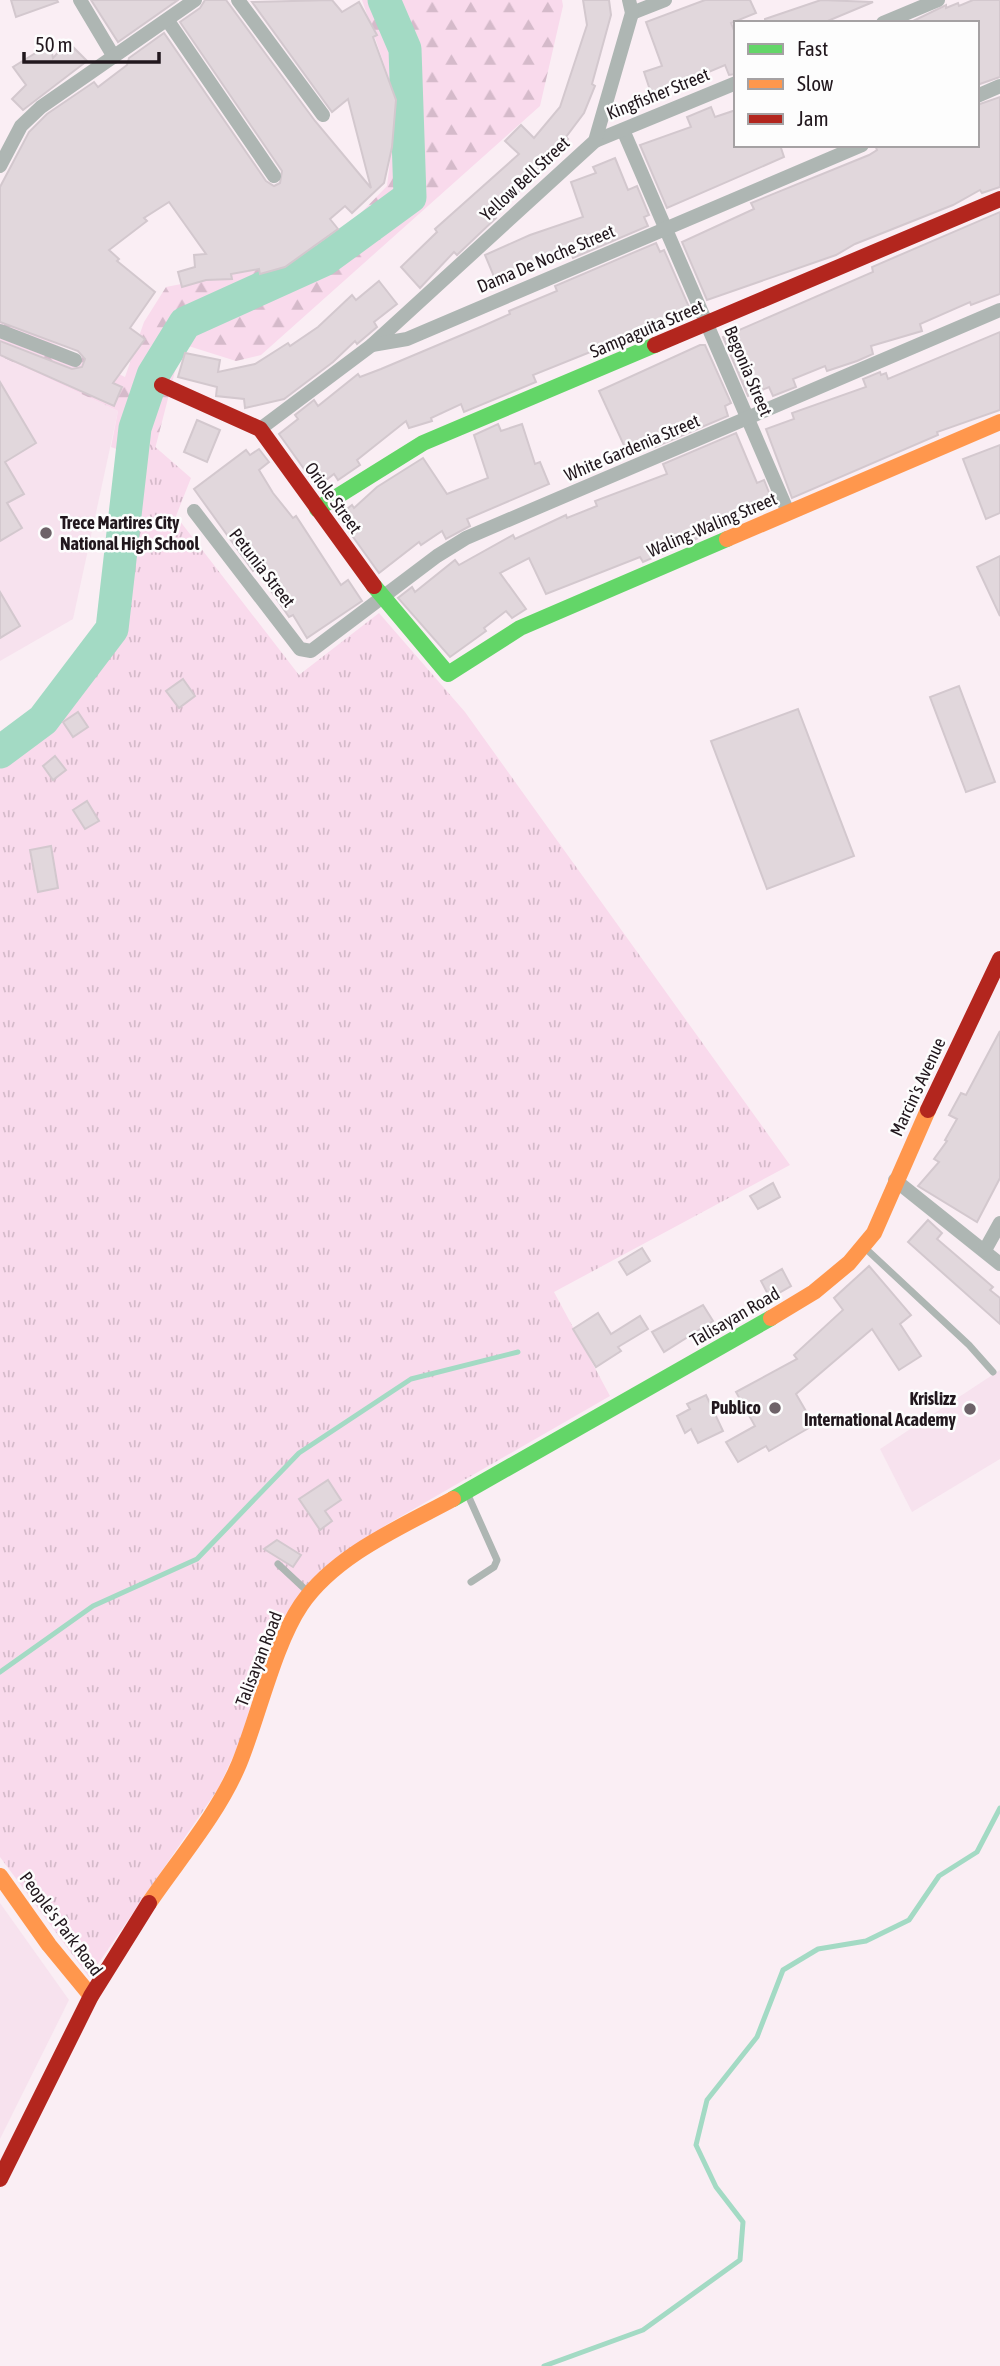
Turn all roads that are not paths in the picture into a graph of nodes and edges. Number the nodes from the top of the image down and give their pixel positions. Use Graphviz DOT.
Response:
graph roads {
  1 [pos="80,0"];
  2 [pos="195,0"];
  3 [pos="238,0"];
  4 [pos="665,0"];
  5 [pos="938,0"];
  6 [pos="631,7"];
  7 [pos="888,21"];
  8 [pos="168,22"];
  9 [pos="114,57"];
  10 [pos="734,84"];
  11 [pos="1000,86"];
  12 [pos="979,95"];
  13 [pos="323,115"];
  14 [pos="623,130"];
  15 [pos="595,141"];
  16 [pos="857,147"];
  17 [pos="0,166"];
  18 [pos="274,176"];
  19 [pos="1000,199"];
  20 [pos="666,229"];
  21 [pos="1000,310"];
  22 [pos="707,324"];
  23 [pos="0,331"];
  24 [pos="372,345"];
  25 [pos="75,359"];
  26 [pos="162,385"];
  27 [pos="748,419"];
  28 [pos="1000,422"];
  29 [pos="260,429"];
  30 [pos="317,509"];
  31 [pos="194,511"];
  32 [pos="788,512"];
  33 [pos="382,598"];
  34 [pos="300,649"];
  35 [pos="445,672"];
  36 [pos="1000,959"];
  37 [pos="895,1180"];
  38 [pos="1000,1223"];
  39 [pos="874,1233"];
  40 [pos="864,1247"];
  41 [pos="985,1250"];
  42 [pos="1000,1264"];
  43 [pos="993,1372"];
  44 [pos="466,1490"];
  45 [pos="278,1564"];
  46 [pos="471,1581"];
  47 [pos="310,1594"];
  48 [pos="0,1876"];
  49 [pos="91,1996"];
  50 [pos="1,2172"];
  1 -- 9 [label="street"];
  2 -- 8 [label="street"];
  3 -- 13 [label="street"];
  4 -- 6 [label="street"];
  5 -- 7 [label="street"];
  6 -- 15 [label="street, Yellow Bell Street"];
  8 -- 9 [label="street"];
  8 -- 18 [label="street"];
  9 -- 17 [label="street"];
  10 -- 14 [label="street, Kingfisher Street"];
  11 -- 12 [label="street"];
  14 -- 15 [label="street, Kingfisher Street"];
  14 -- 20 [label="street, Begonia Street"];
  15 -- 24 [label="street, Yellow Bell Street"];
  16 -- 20 [label="street, Dama De Noche Street"];
  19 -- 22 [label="street, Sampaguita Street"];
  20 -- 22 [label="street, Begonia Street"];
  20 -- 24 [label="street, Dama De Noche Street"];
  21 -- 27 [label="street, White Gardenia Street"];
  22 -- 27 [label="street, Begonia Street"];
  22 -- 30 [label="street, Sampaguita Street"];
  23 -- 25 [label="street"];
  24 -- 29 [label="street, Dama De Noche Street"];
  26 -- 29 [label="street"];
  27 -- 32 [label="street, Begonia Street"];
  27 -- 33 [label="street, White Gardenia Street"];
  28 -- 32 [label="street, Waling-Waling Street"];
  29 -- 30 [label="street, Oriole Street"];
  30 -- 33 [label="street, Oriole Street"];
  31 -- 34 [label="street, Petunia Street"];
  32 -- 35 [label="street, Waling-Waling Street"];
  33 -- 34 [label="street, White Gardenia Street"];
  33 -- 35 [label="street, Oriole Street"];
  36 -- 37 [label="street, Marcin's Avenue"];
  37 -- 39 [label="street, Marcin's Avenue"];
  37 -- 41 [label="street"];
  38 -- 41 [label="street"];
  39 -- 40 [label="street, Talisayan Road"];
  40 -- 43 [label="lane"];
  40 -- 44 [label="street, Talisayan Road"];
  41 -- 42 [label="street"];
  44 -- 46 [label="lane"];
  44 -- 47 [label="street, Talisayan Road"];
  45 -- 47 [label="lane"];
  47 -- 49 [label="street, Talisayan Road"];
  48 -- 49 [label="street, People's Park Road"];
  49 -- 50 [label="street, Talisayan Road"];
}
